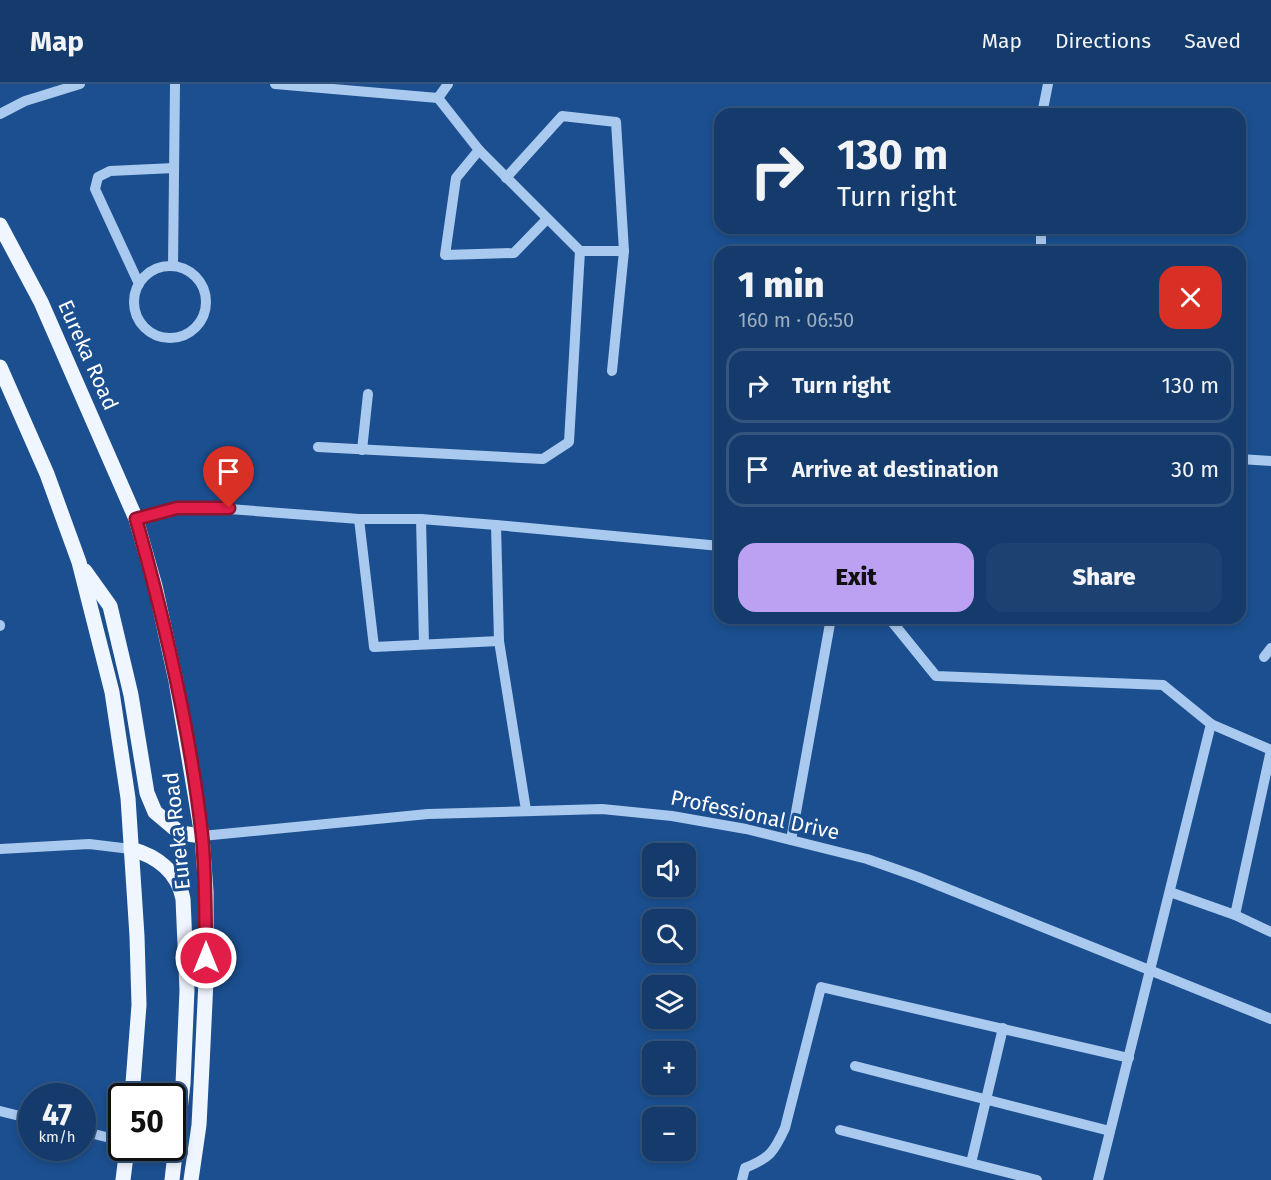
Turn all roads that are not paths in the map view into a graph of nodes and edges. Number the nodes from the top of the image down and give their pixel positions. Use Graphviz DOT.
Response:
graph roads {
  1 [pos="80,84"];
  2 [pos="175,84"];
  3 [pos="275,84"];
  4 [pos="448,84"];
  5 [pos="1048,84"];
  6 [pos="302,85"];
  7 [pos="438,98"];
  8 [pos="1043,108"];
  9 [pos="0,114"];
  10 [pos="479,150"];
  11 [pos="174,168"];
  12 [pos="506,178"];
  13 [pos="547,219"];
  14 [pos="0,225"];
  15 [pos="580,251"];
  16 [pos="624,251"];
  17 [pos="173,266"];
  18 [pos="139,284"];
  19 [pos="0,367"];
  20 [pos="612,371"];
  21 [pos="368,394"];
  22 [pos="318,447"];
  23 [pos="362,450"];
  24 [pos="1246,459"];
  25 [pos="1271,461"];
  26 [pos="136,519"];
  27 [pos="359,519"];
  28 [pos="421,519"];
  29 [pos="496,525"];
  30 [pos="714,545"];
  31 [pos="79,562"];
  32 [pos="830,624"];
  33 [pos="894,624"];
  34 [pos="499,641"];
  35 [pos="424,644"];
  36 [pos="1211,724"];
  37 [pos="1271,749"];
  38 [pos="526,810"];
  39 [pos="202,836"];
  40 [pos="791,840"];
  41 [pos="0,849"];
  42 [pos="131,849"];
  43 [pos="1170,892"];
  44 [pos="1235,915"];
  45 [pos="1271,932"];
  46 [pos="1150,971"];
  47 [pos="1271,1018"];
  48 [pos="1003,1028"];
  49 [pos="1129,1058"];
  50 [pos="855,1066"];
  51 [pos="133,1083"];
  52 [pos="987,1100"];
  53 [pos="0,1111"];
  54 [pos="18,1116"];
  55 [pos="840,1130"];
  56 [pos="1110,1131"];
  57 [pos="125,1161"];
  58 [pos="971,1163"];
  59 [pos="123,1180"];
  60 [pos="172,1180"];
  61 [pos="191,1180"];
  62 [pos="742,1180"];
  63 [pos="1037,1180"];
  64 [pos="1098,1180"];
  1 -- 9 [label="street"];
  2 -- 11 [label="street"];
  3 -- 6 [label="street"];
  4 -- 7 [label="street"];
  5 -- 8 [label="street"];
  6 -- 7 [label="street"];
  7 -- 10 [label="street"];
  10 -- 12 [label="street"];
  10 -- 13 [label="street"];
  11 -- 17 [label="street"];
  11 -- 18 [label="street"];
  12 -- 13 [label="street"];
  12 -- 16 [label="street"];
  13 -- 15 [label="street"];
  14 -- 26 [label="main road, Eureka Road"];
  15 -- 16 [label="street"];
  15 -- 23 [label="street"];
  16 -- 20 [label="street"];
  17 -- 18 [label="street"];
  17 -- 18 [label="street"];
  19 -- 31 [label="main road"];
  21 -- 23 [label="street"];
  22 -- 23 [label="street"];
  24 -- 25 [label="street"];
  26 -- 27 [label="street"];
  26 -- 39 [label="main road, Eureka Road"];
  27 -- 28 [label="street"];
  27 -- 35 [label="street"];
  28 -- 29 [label="street"];
  28 -- 35 [label="street"];
  29 -- 30 [label="street"];
  29 -- 34 [label="street"];
  31 -- 39 [label="main road"];
  31 -- 42 [label="main road"];
  32 -- 40 [label="street"];
  33 -- 36 [label="street"];
  34 -- 35 [label="street"];
  34 -- 38 [label="street"];
  36 -- 37 [label="street"];
  36 -- 43 [label="street"];
  37 -- 44 [label="street"];
  38 -- 39 [label="street, Professional Drive"];
  38 -- 40 [label="street, Professional Drive"];
  39 -- 61 [label="main road, Eureka Road"];
  40 -- 46 [label="street, Professional Drive"];
  41 -- 42 [label="street"];
  42 -- 51 [label="main road"];
  42 -- 60 [label="main road"];
  43 -- 44 [label="street"];
  43 -- 46 [label="street"];
  44 -- 45 [label="street"];
  46 -- 47 [label="street, Professional Drive"];
  46 -- 49 [label="street"];
  48 -- 49 [label="street"];
  48 -- 52 [label="street"];
  48 -- 62 [label="street"];
  49 -- 56 [label="street"];
  50 -- 52 [label="street"];
  52 -- 56 [label="street"];
  52 -- 58 [label="street"];
  53 -- 54 [label="street"];
  55 -- 58 [label="street"];
  56 -- 64 [label="street"];
  57 -- 59 [label="main road"];
  58 -- 63 [label="street"];
}
